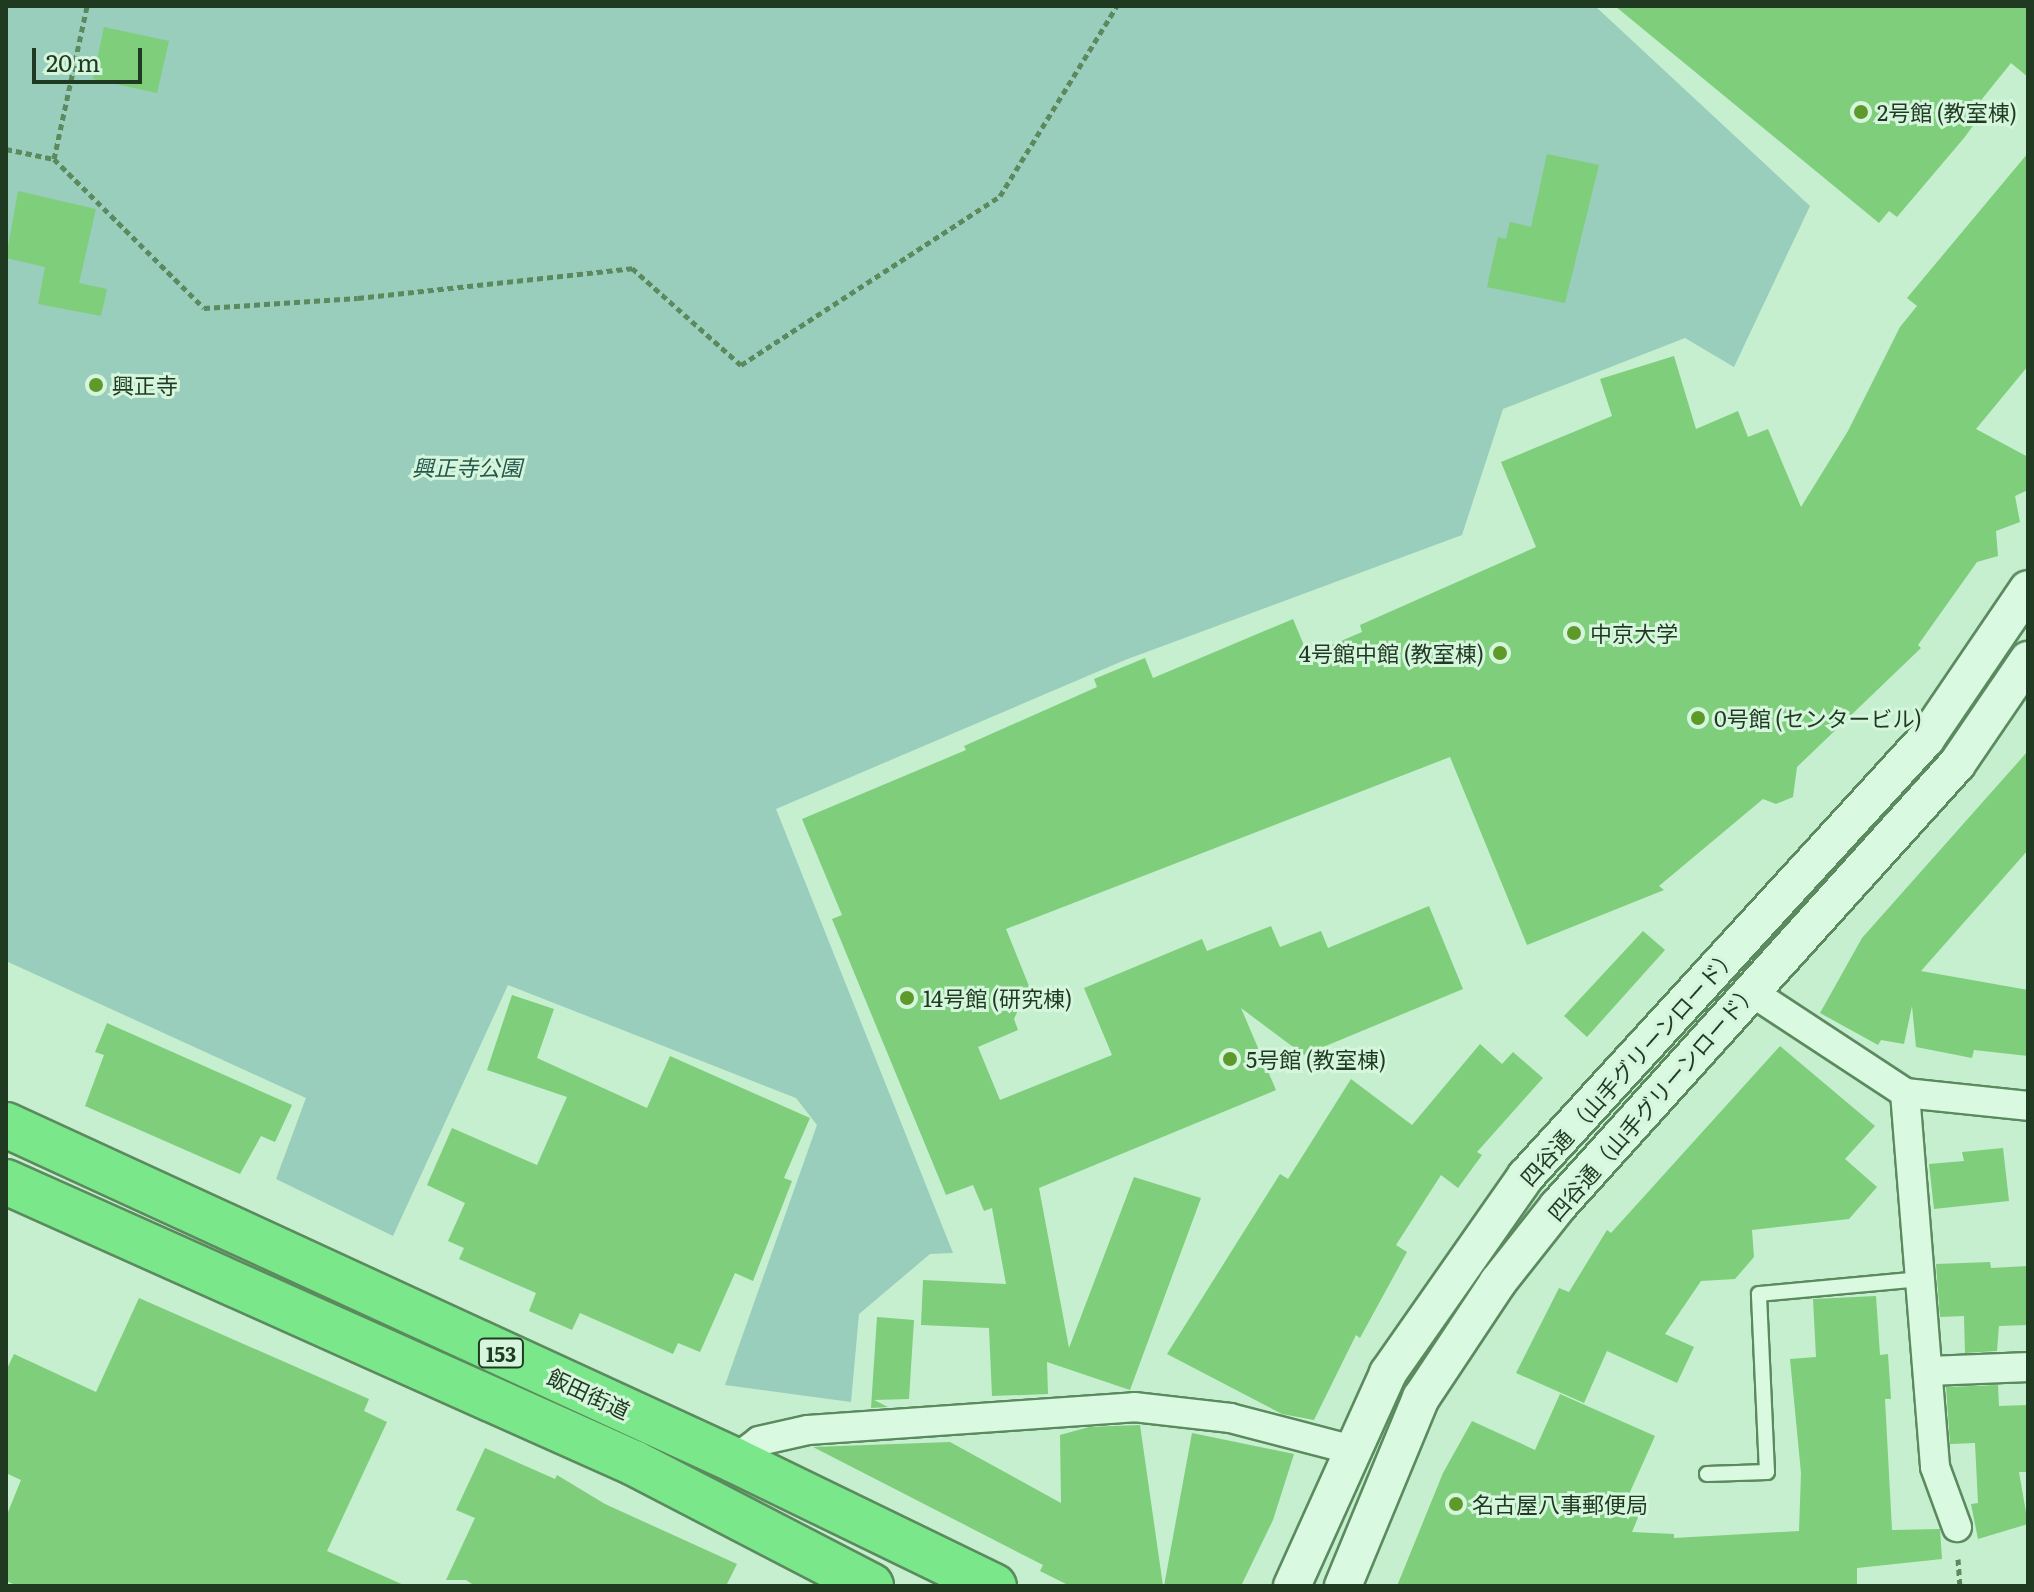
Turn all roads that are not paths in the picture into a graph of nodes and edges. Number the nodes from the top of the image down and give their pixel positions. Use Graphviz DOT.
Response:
graph roads {
  1 [pos="2028,589"];
  2 [pos="2028,660"];
  3 [pos="1750,991"];
  4 [pos="1905,1093"];
  5 [pos="2028,1106"];
  6 [pos="6,1125"];
  7 [pos="6,1182"];
  8 [pos="1922,1279"];
  9 [pos="2028,1367"];
  10 [pos="1930,1371"];
  11 [pos="1353,1450"];
  12 [pos="734,1460"];
  13 [pos="1707,1474"];
  14 [pos="1957,1527"];
  15 [pos="871,1586"];
  16 [pos="994,1586"];
  17 [pos="1292,1586"];
  18 [pos="1343,1586"];
  1 -- 11 [label="street, 四谷通 （山手グリーンロード）"];
  2 -- 3 [label="street, 四谷通（山手グリーンロード）"];
  3 -- 4 [label="street"];
  3 -- 18 [label="street, 四谷通（山手グリーンロード）"];
  4 -- 5 [label="street"];
  4 -- 8 [label="street"];
  6 -- 12 [label="highway, 飯田街道 / 153"];
  7 -- 15 [label="highway, 飯田街道 / 153"];
  8 -- 10 [label="street"];
  8 -- 13 [label="lane"];
  9 -- 10 [label="street"];
  10 -- 14 [label="street"];
  11 -- 12 [label="street"];
  11 -- 17 [label="street, 四谷通 （山手グリーンロード）"];
  12 -- 16 [label="highway, 飯田街道 / 153"];
}
